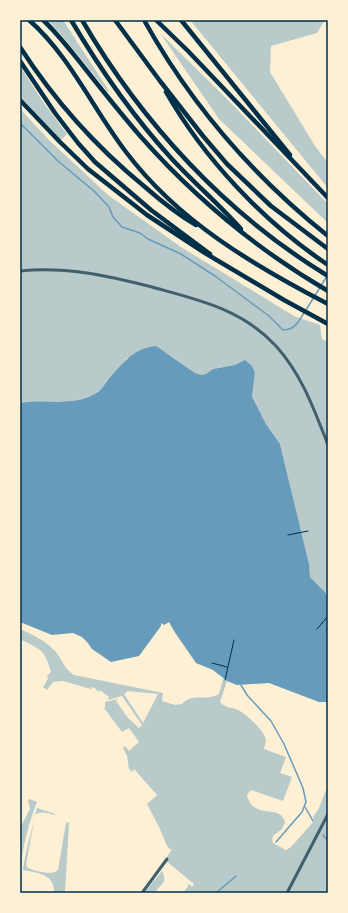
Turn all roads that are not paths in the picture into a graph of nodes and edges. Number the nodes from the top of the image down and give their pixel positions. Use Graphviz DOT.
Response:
graph roads {
  1 [pos="29,20"];
  2 [pos="43,20"];
  3 [pos="71,20"];
  4 [pos="82,20"];
  5 [pos="115,20"];
  6 [pos="144,20"];
  7 [pos="156,20"];
  8 [pos="181,20"];
  9 [pos="20,47"];
  10 [pos="20,61"];
  11 [pos="160,82"];
  12 [pos="20,100"];
  13 [pos="300,167"];
  14 [pos="328,198"];
  15 [pos="213,236"];
  16 [pos="328,236"];
  17 [pos="249,239"];
  18 [pos="328,249"];
  19 [pos="219,261"];
  20 [pos="327,264"];
  21 [pos="20,271"];
  22 [pos="328,276"];
  23 [pos="327,290"];
  24 [pos="328,304"];
  25 [pos="328,324"];
  26 [pos="328,445"];
  27 [pos="328,814"];
  28 [pos="167,859"];
  29 [pos="142,893"];
  30 [pos="286,893"];
  1 -- 15 [label="highway"];
  2 -- 17 [label="highway"];
  3 -- 17 [label="highway"];
  4 -- 22 [label="highway"];
  5 -- 11 [label="highway"];
  6 -- 16 [label="highway"];
  7 -- 13 [label="highway"];
  8 -- 13 [label="highway"];
  9 -- 15 [label="highway"];
  10 -- 19 [label="highway"];
  11 -- 18 [label="highway"];
  11 -- 20 [label="highway"];
  12 -- 19 [label="highway"];
  13 -- 14 [label="highway"];
  15 -- 24 [label="highway"];
  17 -- 23 [label="highway"];
  19 -- 25 [label="highway"];
  21 -- 26 [label="street"];
  27 -- 30 [label="street"];
  28 -- 29 [label="street"];
}
